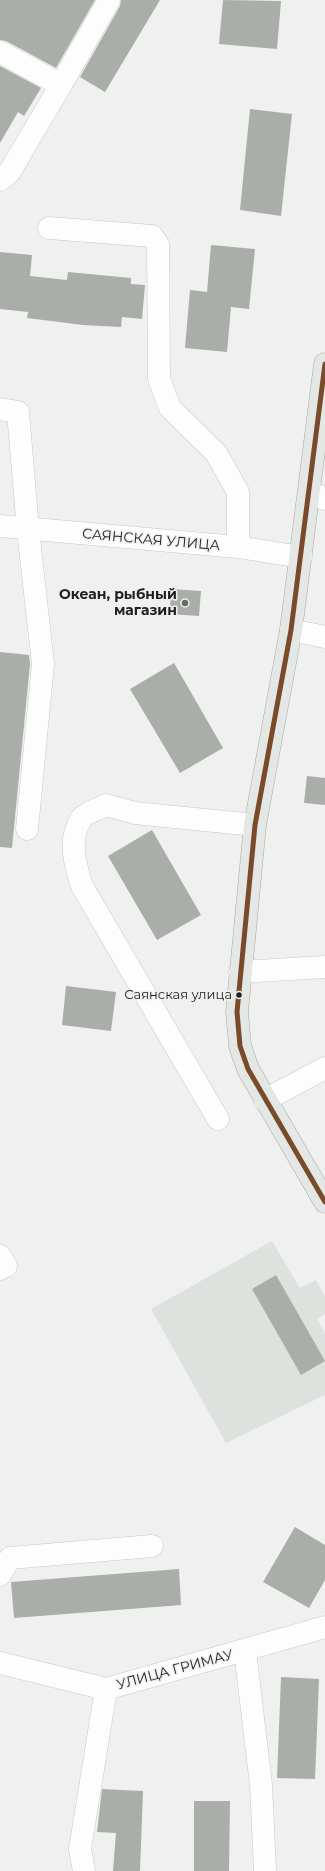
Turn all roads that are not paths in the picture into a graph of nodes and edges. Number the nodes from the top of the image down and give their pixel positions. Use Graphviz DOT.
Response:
graph roads {
  1 [pos="110,0"];
  2 [pos="0,52"];
  3 [pos="62,85"];
  4 [pos="0,180"];
  5 [pos="49,228"];
  6 [pos="325,364"];
  7 [pos="323,408"];
  8 [pos="0,409"];
  9 [pos="317,495"];
  10 [pos="0,526"];
  11 [pos="28,530"];
  12 [pos="238,547"];
  13 [pos="301,557"];
  14 [pos="291,630"];
  15 [pos="325,636"];
  16 [pos="255,825"];
  17 [pos="27,829"];
  18 [pos="325,966"];
  19 [pos="240,972"];
  20 [pos="325,1068"];
  21 [pos="265,1100"];
  22 [pos="218,1119"];
  23 [pos="325,1202"];
  24 [pos="0,1256"];
  25 [pos="0,1269"];
  26 [pos="152,1546"];
  27 [pos="0,1575"];
  28 [pos="325,1627"];
  29 [pos="245,1651"];
  30 [pos="0,1663"];
  31 [pos="106,1689"];
  32 [pos="84,1871"];
  33 [pos="265,1871"];
  1 -- 3 [label="street"];
  2 -- 3 [label="street"];
  3 -- 4 [label="street"];
  5 -- 12 [label="street"];
  6 -- 7 [label="main road"];
  7 -- 9 [label="main road"];
  8 -- 11 [label="street"];
  9 -- 13 [label="main road"];
  10 -- 11 [label="street, САЯНСКАЯ УЛИЦА"];
  11 -- 12 [label="street, САЯНСКАЯ УЛИЦА"];
  11 -- 17 [label="street"];
  12 -- 13 [label="street, САЯНСКАЯ УЛИЦА"];
  13 -- 14 [label="main road"];
  14 -- 15 [label="street"];
  14 -- 16 [label="main road"];
  16 -- 19 [label="main road"];
  16 -- 22 [label="street"];
  18 -- 19 [label="street"];
  19 -- 21 [label="main road"];
  20 -- 21 [label="street"];
  21 -- 23 [label="main road"];
  24 -- 25 [label="street"];
  26 -- 27 [label="street"];
  28 -- 29 [label="street, УЛИЦА ГРИМАУ"];
  29 -- 31 [label="street, УЛИЦА ГРИМАУ"];
  29 -- 33 [label="street"];
  30 -- 31 [label="street, УЛИЦА ГРИМАУ"];
  31 -- 32 [label="street"];
}
